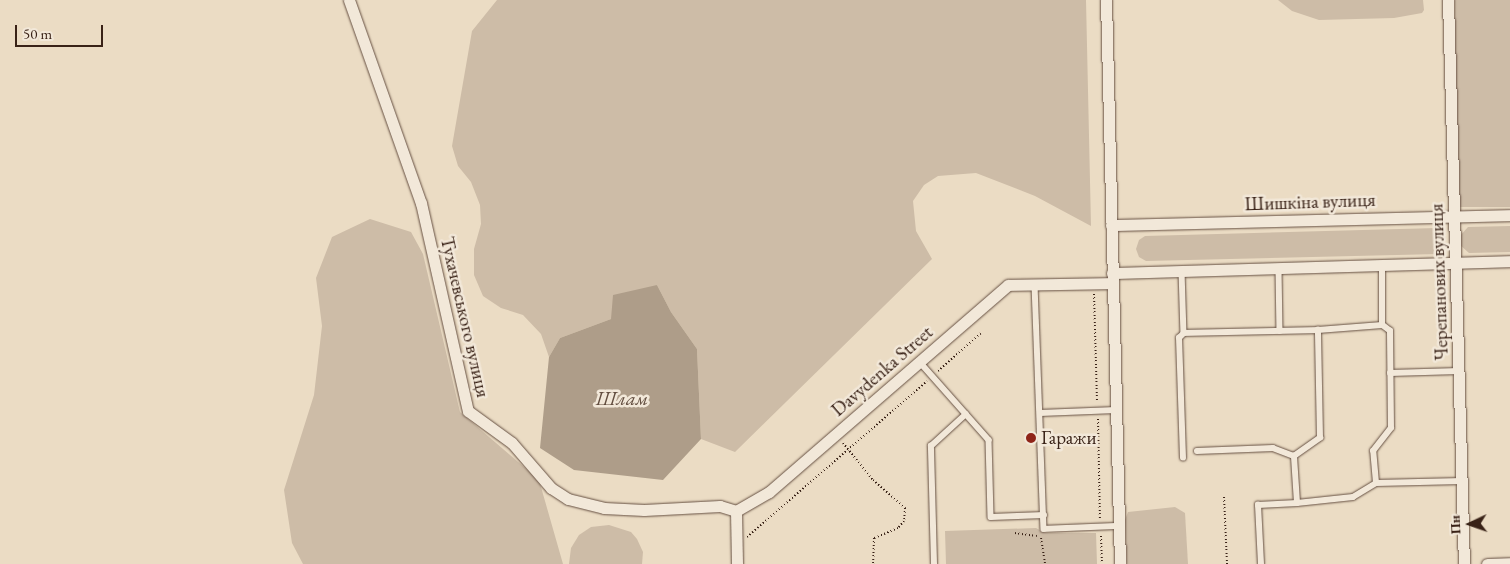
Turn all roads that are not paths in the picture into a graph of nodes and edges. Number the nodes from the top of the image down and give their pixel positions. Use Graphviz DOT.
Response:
graph roads {
  1 [pos="349,0"];
  2 [pos="1106,0"];
  3 [pos="1448,0"];
  4 [pos="1510,215"];
  5 [pos="1454,216"];
  6 [pos="1111,225"];
  7 [pos="1510,261"];
  8 [pos="1456,264"];
  9 [pos="1382,266"];
  10 [pos="1278,269"];
  11 [pos="1182,271"];
  12 [pos="1112,278"];
  13 [pos="1035,285"];
  14 [pos="1382,326"];
  15 [pos="1318,330"];
  16 [pos="1280,331"];
  17 [pos="1184,333"];
  18 [pos="920,362"];
  19 [pos="1459,371"];
  20 [pos="1390,373"];
  21 [pos="1116,410"];
  22 [pos="1040,413"];
  23 [pos="966,414"];
  24 [pos="1197,451"];
  25 [pos="1294,456"];
  26 [pos="1182,458"];
  27 [pos="1462,481"];
  28 [pos="1376,483"];
  29 [pos="1297,503"];
  30 [pos="736,511"];
  31 [pos="1044,515"];
  32 [pos="1119,526"];
  33 [pos="1510,563"];
  34 [pos="737,564"];
  35 [pos="934,564"];
  36 [pos="1120,564"];
  37 [pos="1261,564"];
  38 [pos="1464,564"];
  39 [pos="1487,564"];
  1 -- 30 [label="street, Тухачевського вулиця"];
  2 -- 6 [label="street"];
  3 -- 5 [label="street, Черепанових вулиця"];
  4 -- 5 [label="street, Шишкiна вулиця"];
  5 -- 6 [label="street, Шишкiна вулиця"];
  5 -- 8 [label="street, Черепанових вулиця"];
  6 -- 12 [label="street"];
  7 -- 8 [label="street, Davydenka Street"];
  8 -- 9 [label="street, Davydenka Street"];
  8 -- 19 [label="street, Черепанових вулиця"];
  9 -- 10 [label="street, Davydenka Street"];
  9 -- 14 [label="lane"];
  10 -- 11 [label="street, Davydenka Street"];
  10 -- 16 [label="lane"];
  11 -- 12 [label="street, Davydenka Street"];
  11 -- 17 [label="lane"];
  12 -- 13 [label="street, Davydenka Street"];
  12 -- 21 [label="street"];
  13 -- 18 [label="street, Davydenka Street"];
  13 -- 22 [label="lane"];
  14 -- 15 [label="lane"];
  14 -- 20 [label="lane"];
  15 -- 16 [label="lane"];
  15 -- 25 [label="lane"];
  16 -- 17 [label="lane"];
  17 -- 26 [label="lane"];
  18 -- 23 [label="lane"];
  18 -- 30 [label="street, Davydenka Street"];
  19 -- 20 [label="lane"];
  19 -- 27 [label="street, Черепанових вулиця"];
  20 -- 28 [label="lane"];
  21 -- 22 [label="lane"];
  21 -- 32 [label="street"];
  22 -- 31 [label="lane"];
  23 -- 31 [label="lane"];
  23 -- 35 [label="lane"];
  24 -- 25 [label="lane"];
  25 -- 29 [label="lane"];
  27 -- 28 [label="lane"];
  27 -- 38 [label="street, Черепанових вулиця"];
  28 -- 29 [label="lane"];
  29 -- 37 [label="lane"];
  30 -- 34 [label="street"];
  31 -- 32 [label="lane"];
  32 -- 36 [label="street"];
  33 -- 39 [label="street"];
}
